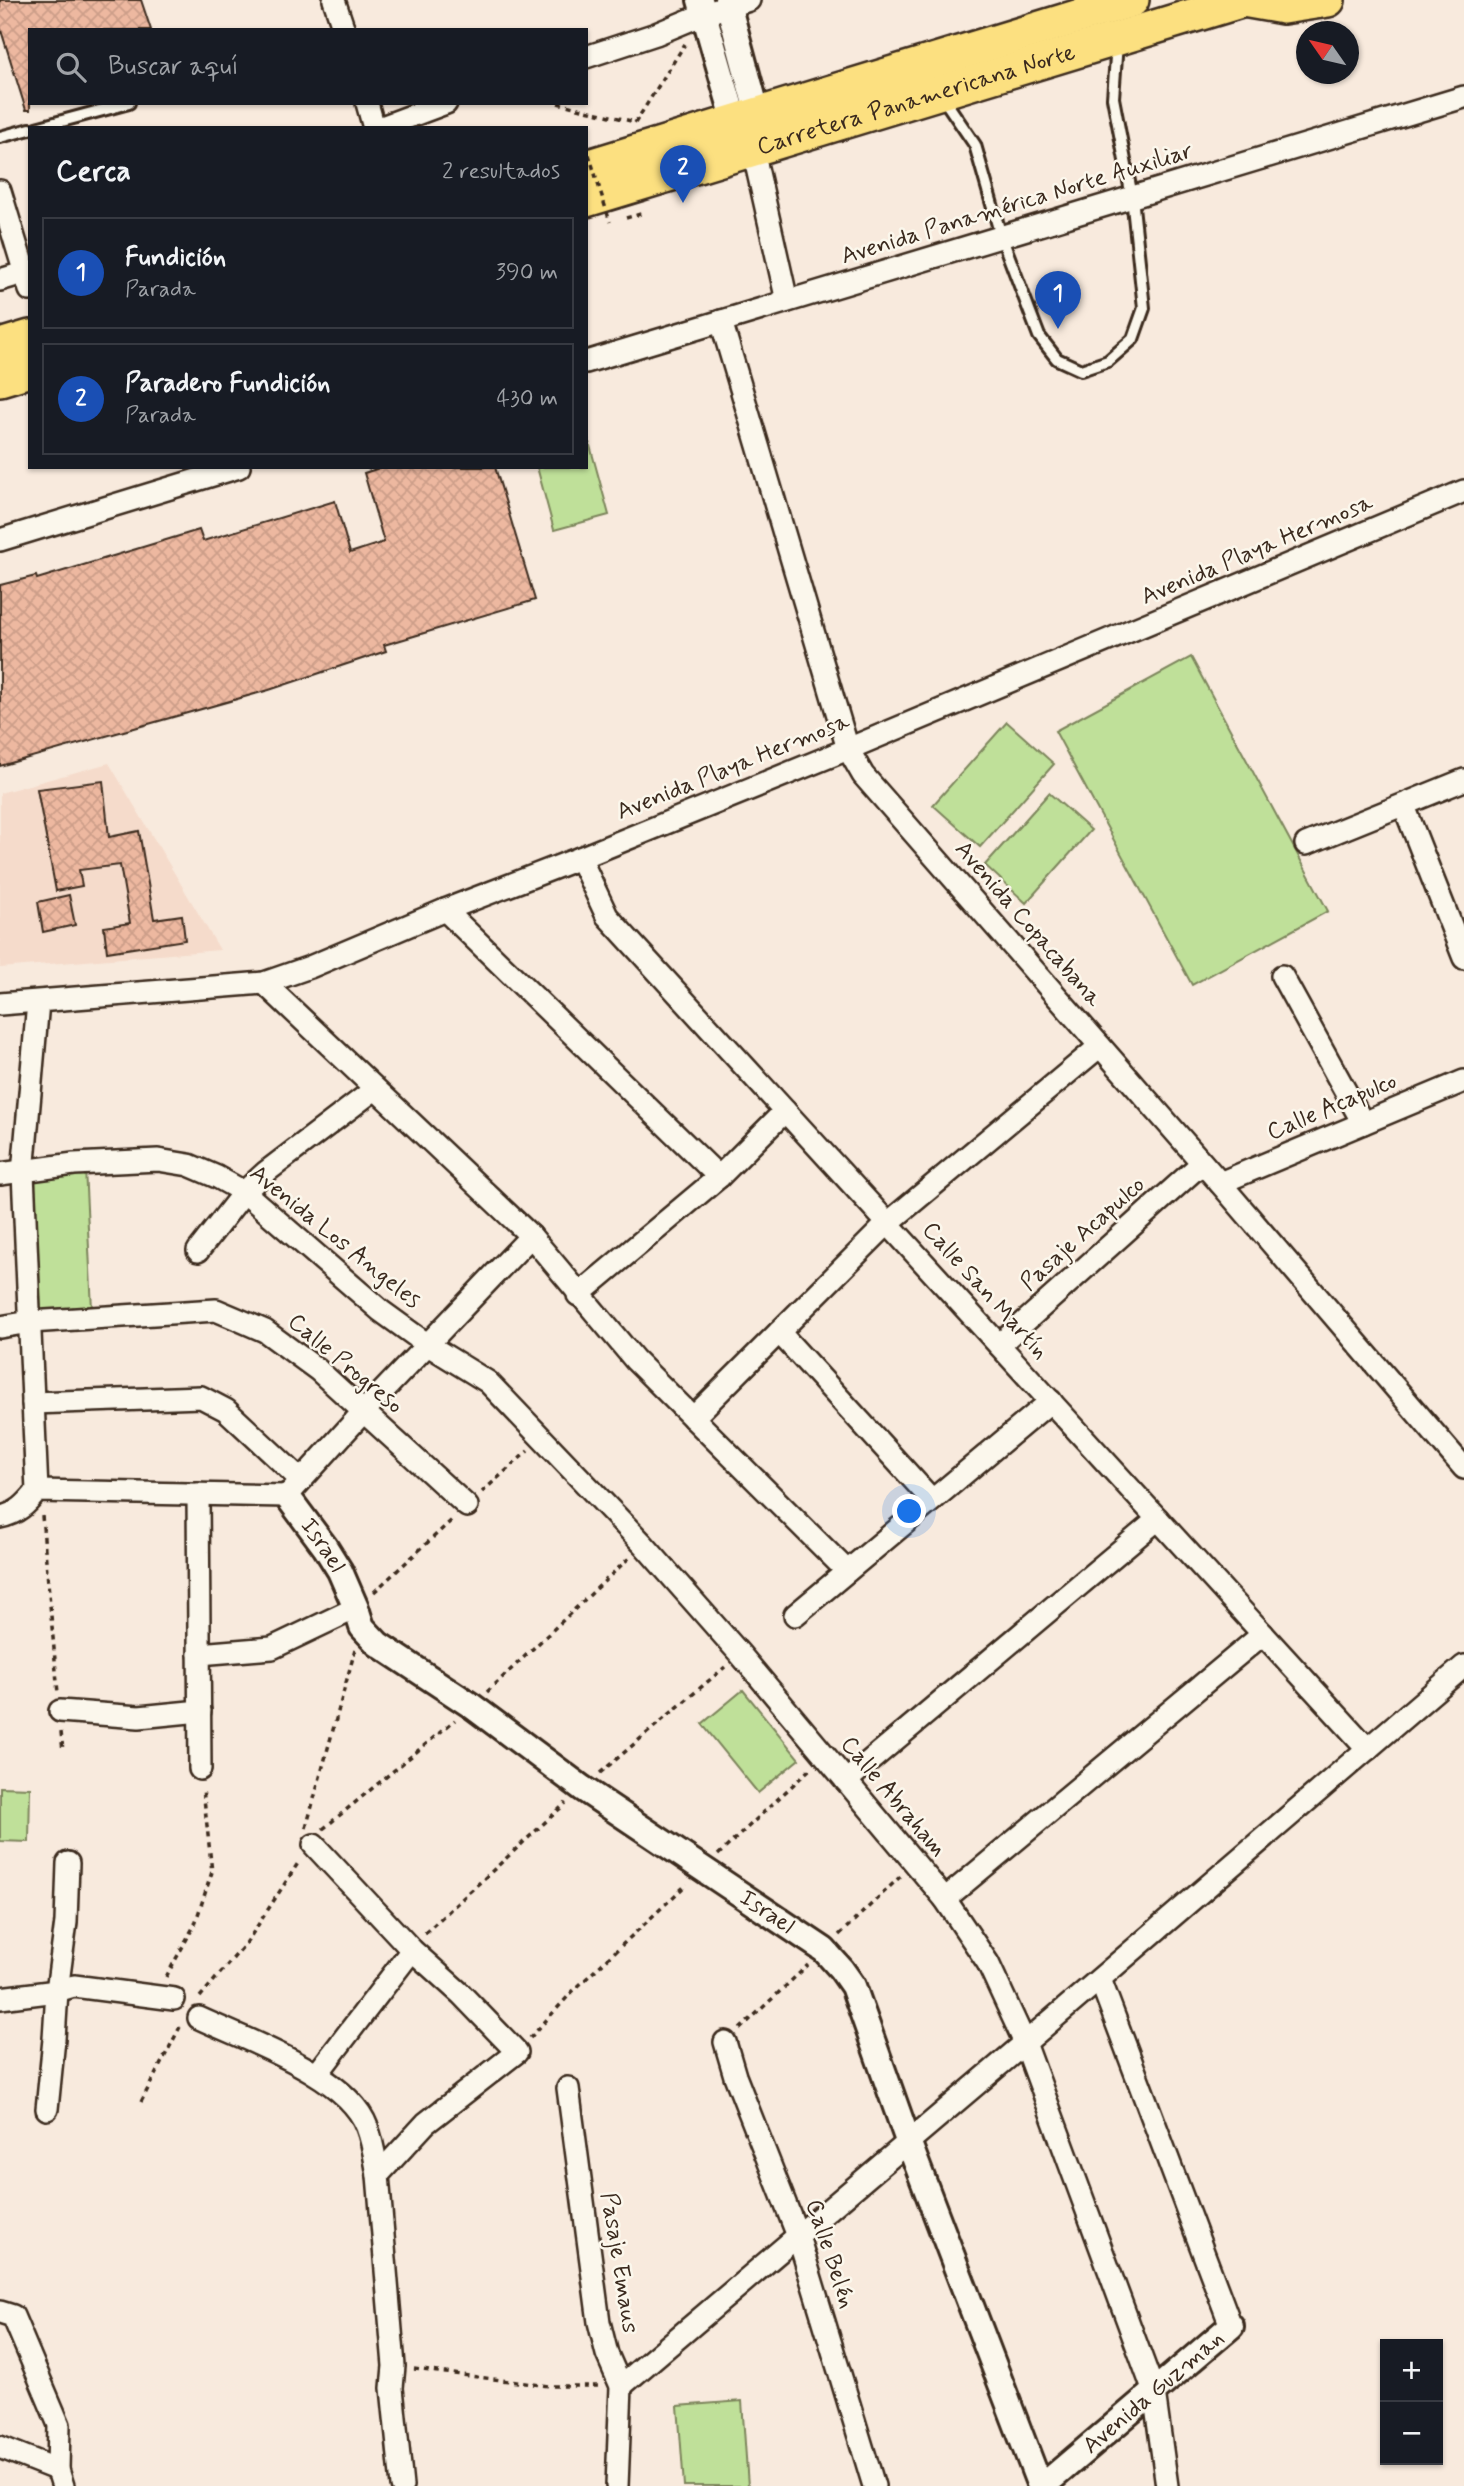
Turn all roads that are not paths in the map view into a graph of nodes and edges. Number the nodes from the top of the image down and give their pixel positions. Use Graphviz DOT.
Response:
graph roads {
  1 [pos="334,0"];
  2 [pos="1132,0"];
  3 [pos="1244,0"];
  4 [pos="1328,0"];
  5 [pos="735,2"];
  6 [pos="702,7"];
  7 [pos="343,28"];
  8 [pos="1118,38"];
  9 [pos="588,56"];
  10 [pos="940,93"];
  11 [pos="1464,97"];
  12 [pos="122,105"];
  13 [pos="368,105"];
  14 [pos="440,105"];
  15 [pos="43,126"];
  16 [pos="376,126"];
  17 [pos="383,126"];
  18 [pos="749,129"];
  19 [pos="28,130"];
  20 [pos="0,137"];
  21 [pos="588,167"];
  22 [pos="0,191"];
  23 [pos="1132,197"];
  24 [pos="588,199"];
  25 [pos="1001,236"];
  26 [pos="28,278"];
  27 [pos="0,280"];
  28 [pos="787,301"];
  29 [pos="721,321"];
  30 [pos="28,338"];
  31 [pos="0,346"];
  32 [pos="588,361"];
  33 [pos="28,370"];
  34 [pos="0,379"];
  35 [pos="232,469"];
  36 [pos="1464,491"];
  37 [pos="0,540"];
  38 [pos="848,749"];
  39 [pos="1464,780"];
  40 [pos="1404,806"];
  41 [pos="1306,844"];
  42 [pos="580,858"];
  43 [pos="445,910"];
  44 [pos="1464,958"];
  45 [pos="1282,976"];
  46 [pos="264,983"];
  47 [pos="38,1002"];
  48 [pos="0,1004"];
  49 [pos="1100,1046"];
  50 [pos="1464,1081"];
  51 [pos="375,1088"];
  52 [pos="785,1111"];
  53 [pos="1363,1123"];
  54 [pos="1202,1163"];
  55 [pos="23,1173"];
  56 [pos="0,1174"];
  57 [pos="719,1177"];
  58 [pos="1220,1183"];
  59 [pos="244,1192"];
  60 [pos="888,1223"];
  61 [pos="531,1236"];
  62 [pos="198,1251"];
  63 [pos="578,1296"];
  64 [pos="30,1322"];
  65 [pos="0,1327"];
  66 [pos="779,1332"];
  67 [pos="428,1345"];
  68 [pos="999,1345"];
  69 [pos="1051,1401"];
  70 [pos="33,1403"];
  71 [pos="364,1411"];
  72 [pos="693,1418"];
  73 [pos="1464,1468"];
  74 [pos="294,1488"];
  75 [pos="37,1491"];
  76 [pos="198,1494"];
  77 [pos="932,1500"];
  78 [pos="467,1506"];
  79 [pos="0,1517"];
  80 [pos="1158,1519"];
  81 [pos="848,1571"];
  82 [pos="795,1615"];
  83 [pos="359,1618"];
  84 [pos="1263,1634"];
  85 [pos="199,1654"];
  86 [pos="1464,1666"];
  87 [pos="60,1711"];
  88 [pos="200,1711"];
  89 [pos="1368,1749"];
  90 [pos="200,1769"];
  91 [pos="846,1781"];
  92 [pos="307,1843"];
  93 [pos="68,1863"];
  94 [pos="945,1899"];
  95 [pos="412,1950"];
  96 [pos="1100,1979"];
  97 [pos="57,1991"];
  98 [pos="0,1998"];
  99 [pos="725,2042"];
  100 [pos="1026,2043"];
  101 [pos="317,2074"];
  102 [pos="568,2088"];
  103 [pos="47,2109"];
  104 [pos="908,2141"];
  105 [pos="378,2175"];
  106 [pos="798,2236"];
  107 [pos="0,2312"];
  108 [pos="1231,2326"];
  109 [pos="621,2386"];
  110 [pos="1154,2392"];
  111 [pos="0,2446"];
  112 [pos="60,2478"];
  113 [pos="402,2486"];
  114 [pos="617,2486"];
  115 [pos="874,2486"];
  116 [pos="1042,2486"];
  117 [pos="1167,2486"];
  1 -- 7 [label="street"];
  2 -- 18 [label="highway, Carretera Panamericana Norte"];
  3 -- 4 [label="highway"];
  3 -- 8 [label="highway, Carretera Panamericana Norte"];
  5 -- 6 [label="street"];
  5 -- 18 [label="street"];
  6 -- 9 [label="street"];
  6 -- 18 [label="street"];
  8 -- 10 [label="highway, Carretera Panamericana Norte"];
  8 -- 23 [label="lane"];
  10 -- 18 [label="highway, Carretera Panamericana Norte"];
  10 -- 25 [label="lane"];
  11 -- 23 [label="street, Avenida Panamérica Norte Auxiliar"];
  12 -- 15 [label="lane"];
  13 -- 16 [label="street"];
  14 -- 17 [label="street"];
  18 -- 21 [label="highway, Carretera Panamericana Norte"];
  18 -- 24 [label="highway, Carretera Panamericana Norte"];
  18 -- 28 [label="street"];
  19 -- 20 [label="lane"];
  22 -- 26 [label="street"];
  23 -- 25 [label="street, Avenida Panamérica Norte Auxiliar"];
  23 -- 25 [label="lane"];
  25 -- 28 [label="street, Avenida Panamérica Norte Auxiliar"];
  26 -- 27 [label="street"];
  28 -- 29 [label="street, Avenida Panamérica Norte Auxiliar"];
  29 -- 32 [label="street, Avenida Panamérica Norte Auxiliar"];
  29 -- 38 [label="street, Avenida Copacabana"];
  30 -- 31 [label="highway"];
  33 -- 34 [label="highway"];
  35 -- 37 [label="street"];
  36 -- 38 [label="street, Avenida Playa Hermosa"];
  38 -- 42 [label="street, Avenida Playa Hermosa"];
  38 -- 49 [label="street, Avenida Copacabana"];
  39 -- 40 [label="street"];
  40 -- 41 [label="street"];
  40 -- 44 [label="street"];
  42 -- 43 [label="street, Avenida Playa Hermosa"];
  42 -- 52 [label="street, Calle San Martín"];
  43 -- 46 [label="street, Avenida Playa Hermosa"];
  43 -- 57 [label="street"];
  45 -- 53 [label="street"];
  46 -- 47 [label="street, Avenida Playa Hermosa"];
  46 -- 51 [label="street"];
  47 -- 48 [label="street, Avenida Playa Hermosa"];
  47 -- 55 [label="street"];
  49 -- 54 [label="street, Avenida Copacabana"];
  49 -- 60 [label="street"];
  50 -- 53 [label="street, Calle Acapulco"];
  51 -- 59 [label="street"];
  51 -- 61 [label="street"];
  52 -- 57 [label="street"];
  52 -- 60 [label="street, Calle San Martín"];
  53 -- 58 [label="street, Calle Acapulco"];
  54 -- 58 [label="street, Avenida Copacabana"];
  54 -- 68 [label="street, Pasaje Acapulco"];
  55 -- 56 [label="street, Avenida Los Angeles"];
  55 -- 59 [label="street, Avenida Los Angeles"];
  55 -- 64 [label="street"];
  57 -- 63 [label="street"];
  58 -- 73 [label="street, Avenida Copacabana"];
  59 -- 62 [label="street"];
  59 -- 67 [label="street, Avenida Los Angeles"];
  60 -- 66 [label="street"];
  60 -- 68 [label="street, Calle San Martín"];
  61 -- 63 [label="street"];
  61 -- 67 [label="street"];
  63 -- 72 [label="street"];
  64 -- 65 [label="street, Calle Progreso"];
  64 -- 70 [label="street"];
  64 -- 71 [label="street, Calle Progreso"];
  66 -- 72 [label="street"];
  66 -- 77 [label="street"];
  67 -- 71 [label="street"];
  67 -- 91 [label="street, Calle Abraham"];
  68 -- 69 [label="street, Calle San Martín"];
  69 -- 77 [label="street"];
  69 -- 80 [label="street, Calle San Martín"];
  70 -- 74 [label="street"];
  70 -- 75 [label="street"];
  71 -- 74 [label="street"];
  71 -- 78 [label="street, Calle Progreso"];
  72 -- 81 [label="street"];
  74 -- 76 [label="street"];
  74 -- 83 [label="street, Israel"];
  75 -- 76 [label="street"];
  75 -- 79 [label="street"];
  76 -- 85 [label="street"];
  77 -- 81 [label="street"];
  80 -- 84 [label="street, Calle San Martín"];
  80 -- 91 [label="street"];
  81 -- 82 [label="street"];
  83 -- 85 [label="street"];
  83 -- 104 [label="street, Israel"];
  84 -- 89 [label="street, Calle San Martín"];
  84 -- 94 [label="street"];
  85 -- 88 [label="street"];
  86 -- 89 [label="street"];
  87 -- 88 [label="street"];
  88 -- 90 [label="street"];
  89 -- 96 [label="street"];
  91 -- 94 [label="street, Calle Abraham"];
  92 -- 95 [label="street"];
  93 -- 97 [label="street"];
  94 -- 100 [label="street, Calle Abraham"];
  95 -- 101 [label="street"];
  95 -- 105 [label="street"];
  96 -- 100 [label="street"];
  96 -- 108 [label="street"];
  97 -- 98 [label="street"];
  97 -- 101 [label="street"];
  97 -- 103 [label="street"];
  99 -- 106 [label="street, Calle Belén"];
  100 -- 104 [label="street"];
  100 -- 110 [label="street, Calle Abraham"];
  101 -- 105 [label="street"];
  102 -- 109 [label="street, Pasaje Emaus"];
  104 -- 106 [label="street"];
  104 -- 116 [label="street, Israel"];
  105 -- 113 [label="street"];
  106 -- 109 [label="street"];
  106 -- 115 [label="street, Calle Belén"];
  107 -- 112 [label="street"];
  108 -- 110 [label="street, Avenida Guzman"];
  109 -- 114 [label="street, Pasaje Emaus"];
  110 -- 116 [label="street, Avenida Guzman"];
  110 -- 117 [label="street, Calle Abraham"];
  111 -- 112 [label="street"];
}
